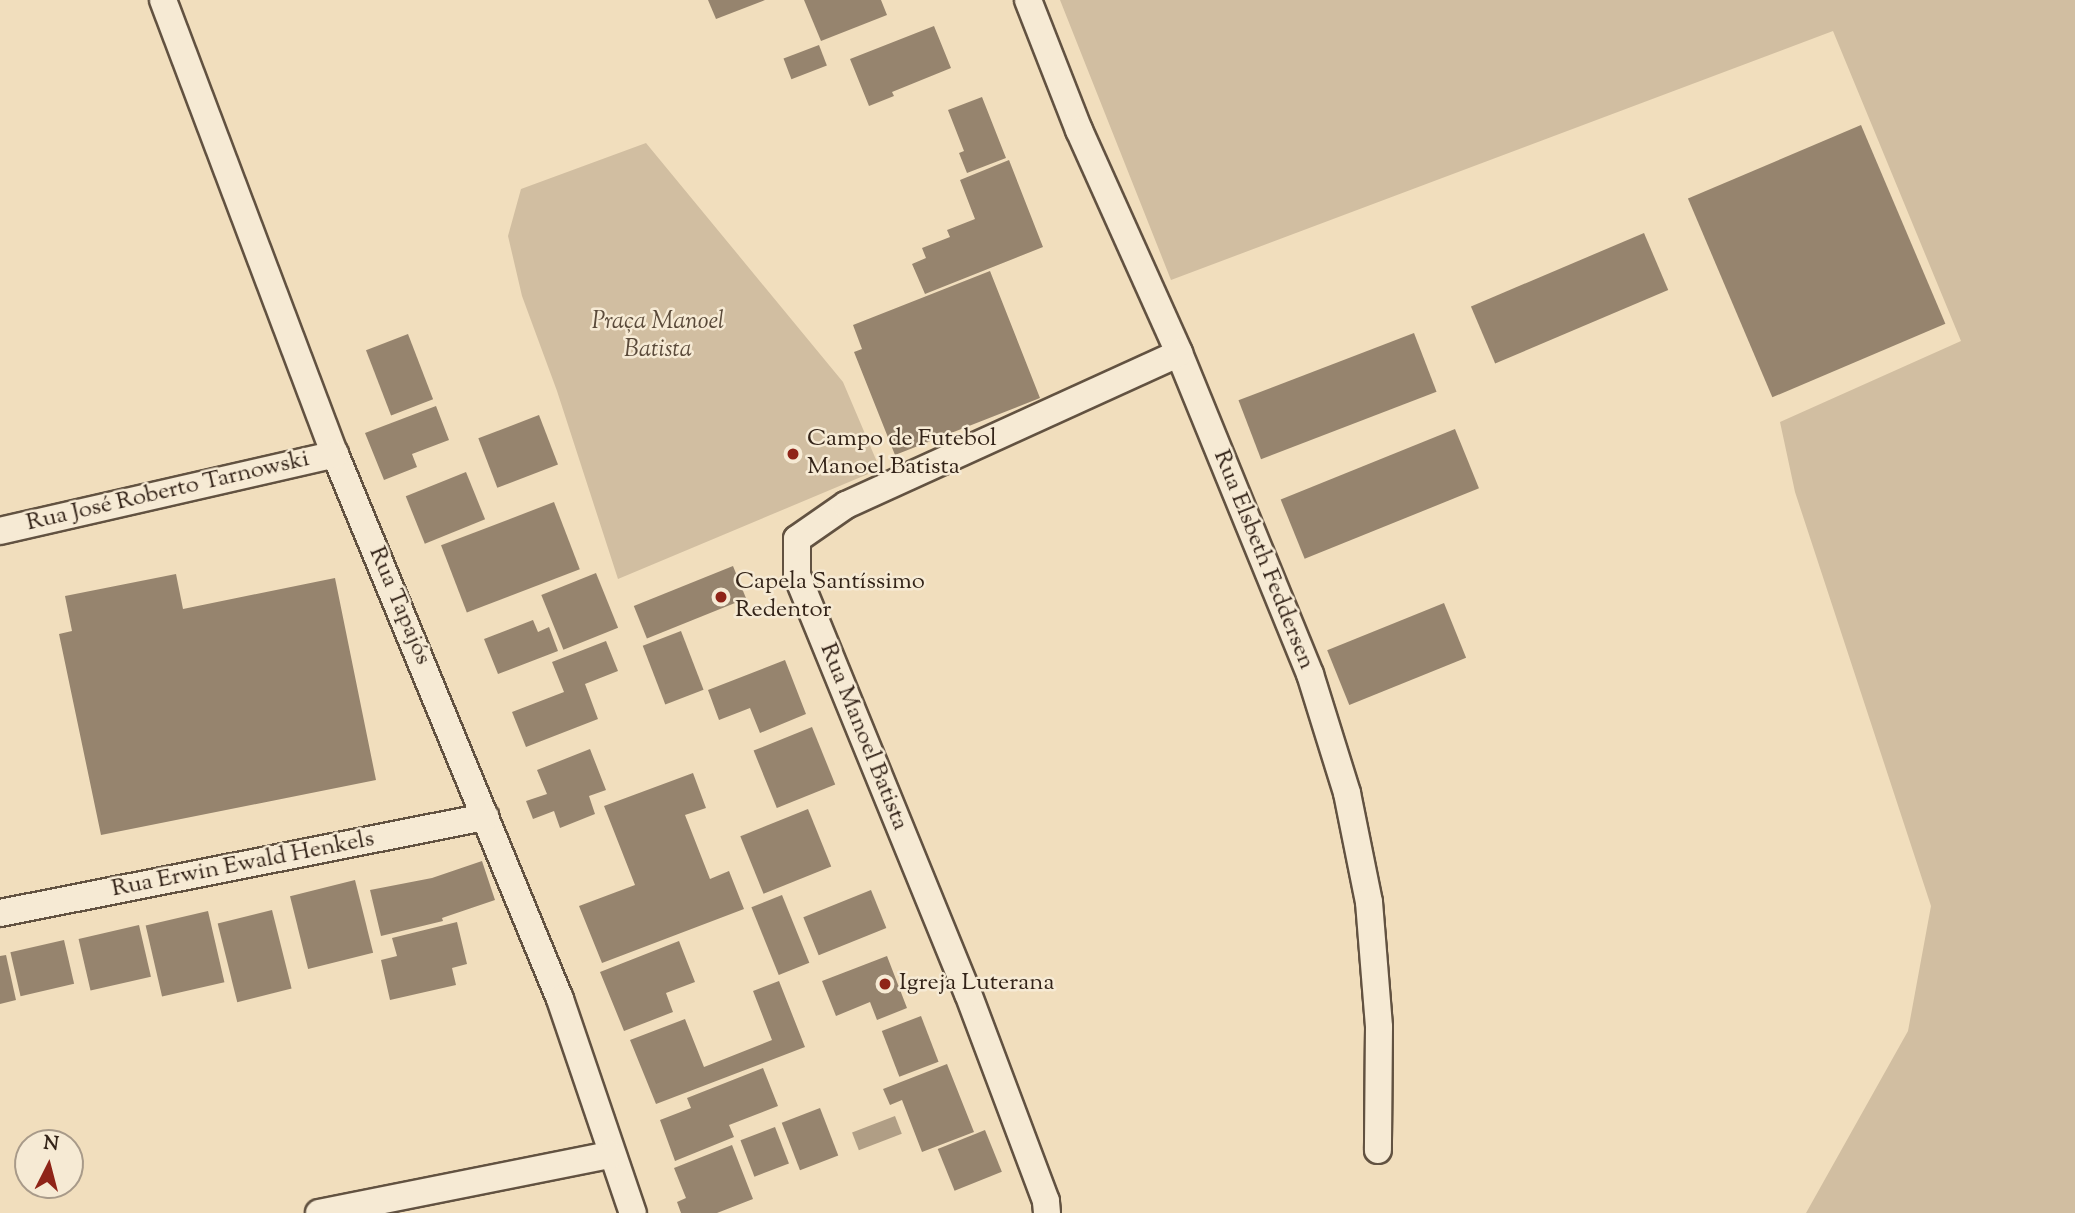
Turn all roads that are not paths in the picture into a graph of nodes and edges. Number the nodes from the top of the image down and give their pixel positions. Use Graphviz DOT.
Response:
graph roads {
  1 [pos="163,0"];
  2 [pos="1028,0"];
  3 [pos="1179,353"];
  4 [pos="335,454"];
  5 [pos="0,531"];
  6 [pos="486,817"];
  7 [pos="0,913"];
  8 [pos="1378,1150"];
  9 [pos="610,1155"];
  10 [pos="319,1213"];
  11 [pos="632,1213"];
  12 [pos="1047,1213"];
  1 -- 4 [label="street, Rua Tapajós"];
  2 -- 3 [label="street, Rua Elsbeth Feddersen"];
  3 -- 8 [label="street, Rua Elsbeth Feddersen"];
  3 -- 12 [label="street, Rua Manoel Batista"];
  4 -- 5 [label="street, Rua José Roberto Tarnowski"];
  4 -- 6 [label="street, Rua Tapajós"];
  6 -- 7 [label="street, Rua Erwin Ewald Henkels"];
  6 -- 9 [label="street, Rua Tapajós"];
  9 -- 10 [label="street"];
  9 -- 11 [label="street, Rua Tapajós"];
}
